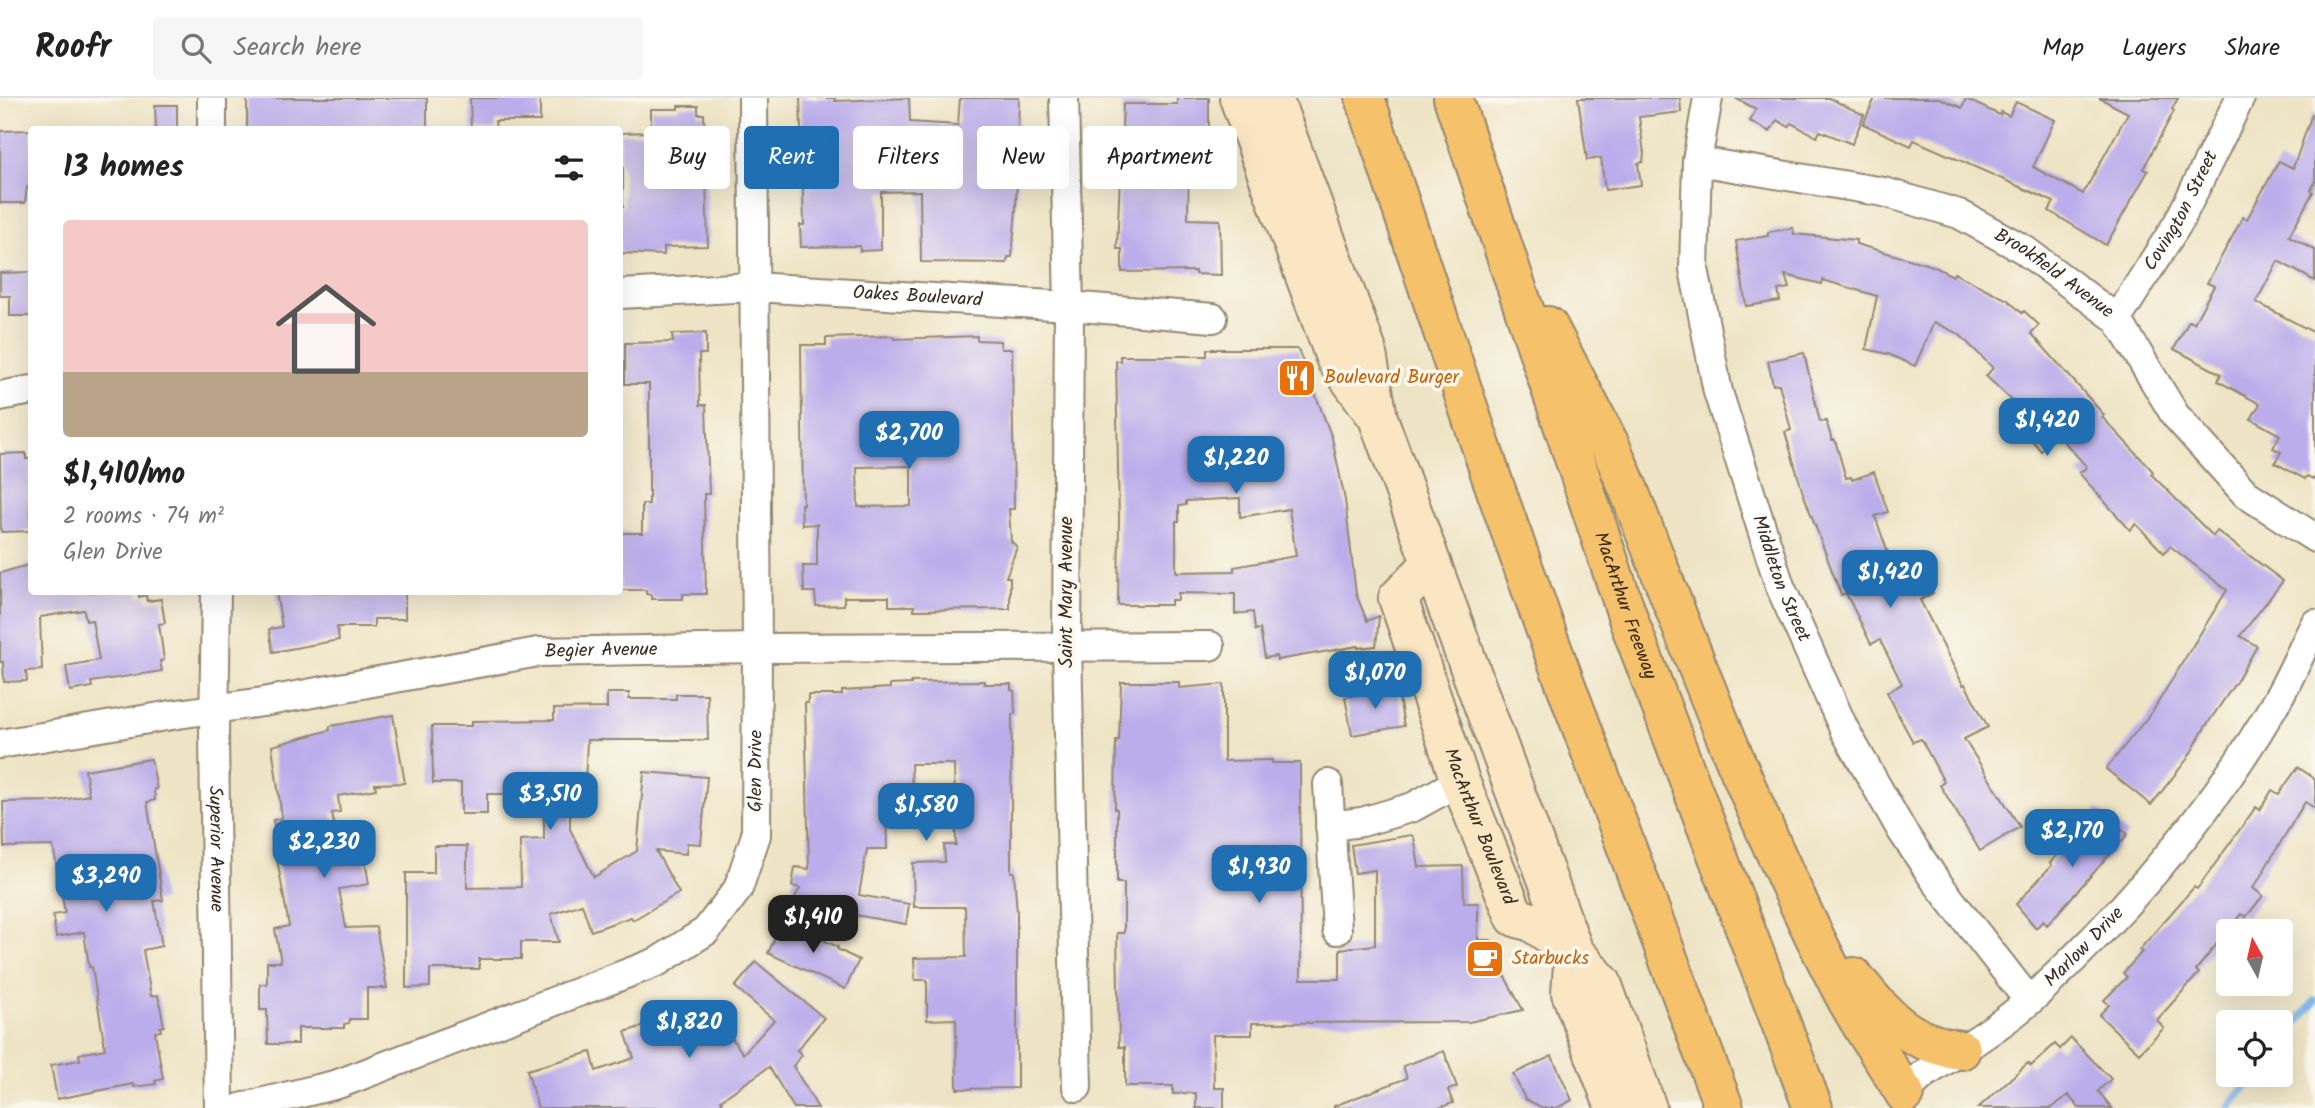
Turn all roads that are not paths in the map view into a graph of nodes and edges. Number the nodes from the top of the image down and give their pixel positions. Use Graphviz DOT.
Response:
graph roads {
  1 [pos="212,98"];
  2 [pos="753,98"];
  3 [pos="1064,98"];
  4 [pos="1239,98"];
  5 [pos="1273,98"];
  6 [pos="1349,98"];
  7 [pos="1365,98"];
  8 [pos="1453,98"];
  9 [pos="1708,98"];
  10 [pos="2241,98"];
  11 [pos="212,126"];
  12 [pos="1697,161"];
  13 [pos="1492,216"];
  14 [pos="1412,240"];
  15 [pos="753,287"];
  16 [pos="623,294"];
  17 [pos="1069,306"];
  18 [pos="1213,318"];
  19 [pos="2117,319"];
  20 [pos="28,391"];
  21 [pos="0,396"];
  22 [pos="1378,418"];
  23 [pos="2315,538"];
  24 [pos="1432,564"];
  25 [pos="216,595"];
  26 [pos="2315,624"];
  27 [pos="1066,645"];
  28 [pos="1210,646"];
  29 [pos="757,648"];
  30 [pos="215,708"];
  31 [pos="0,744"];
  32 [pos="1460,781"];
  33 [pos="1328,784"];
  34 [pos="1330,825"];
  35 [pos="1803,913"];
  36 [pos="1337,930"];
  37 [pos="1574,951"];
  38 [pos="2029,1001"];
  39 [pos="1961,1050"];
  40 [pos="1077,1087"];
  41 [pos="1908,1101"];
  42 [pos="219,1108"];
  43 [pos="240,1108"];
  44 [pos="1615,1108"];
  45 [pos="1647,1108"];
  46 [pos="1724,1108"];
  47 [pos="1813,1108"];
  1 -- 11 [label="street"];
  2 -- 15 [label="street, Glen Drive"];
  3 -- 17 [label="street, Saint Mary Avenue"];
  4 -- 22 [label="main road, MacArthur Boulevard"];
  5 -- 22 [label="main road, MacArthur Boulevard"];
  6 -- 14 [label="highway"];
  7 -- 14 [label="highway"];
  8 -- 13 [label="highway, MacArthur Freeway"];
  9 -- 12 [label="street, Middleton Street"];
  10 -- 19 [label="street, Covington Street"];
  12 -- 19 [label="street, Brookfield Avenue"];
  12 -- 38 [label="street, Middleton Street"];
  13 -- 35 [label="highway"];
  13 -- 47 [label="highway, MacArthur Freeway"];
  14 -- 46 [label="highway"];
  15 -- 16 [label="street, Oakes Boulevard"];
  15 -- 17 [label="street, Oakes Boulevard"];
  15 -- 29 [label="street, Glen Drive"];
  17 -- 18 [label="street, Oakes Boulevard"];
  17 -- 27 [label="street, Saint Mary Avenue"];
  19 -- 23 [label="street, Brookfield Avenue"];
  20 -- 21 [label="street"];
  22 -- 24 [label="main road, MacArthur Boulevard"];
  24 -- 32 [label="main road, MacArthur Boulevard"];
  24 -- 37 [label="main road, MacArthur Boulevard"];
  25 -- 30 [label="street, Superior Avenue"];
  26 -- 38 [label="street, Marlow Drive"];
  27 -- 28 [label="street, Begier Avenue"];
  27 -- 29 [label="street, Begier Avenue"];
  27 -- 40 [label="street, Saint Mary Avenue"];
  29 -- 30 [label="street, Begier Avenue"];
  29 -- 43 [label="street, Glen Drive"];
  30 -- 31 [label="street, Begier Avenue"];
  30 -- 42 [label="street, Superior Avenue"];
  32 -- 34 [label="street"];
  32 -- 37 [label="main road, MacArthur Boulevard"];
  33 -- 34 [label="street"];
  34 -- 36 [label="street"];
  35 -- 39 [label="highway"];
  35 -- 41 [label="highway"];
  37 -- 44 [label="main road, MacArthur Boulevard"];
  37 -- 45 [label="main road, MacArthur Boulevard"];
  38 -- 39 [label="street, Marlow Drive"];
  39 -- 41 [label="street, Marlow Drive"];
}
